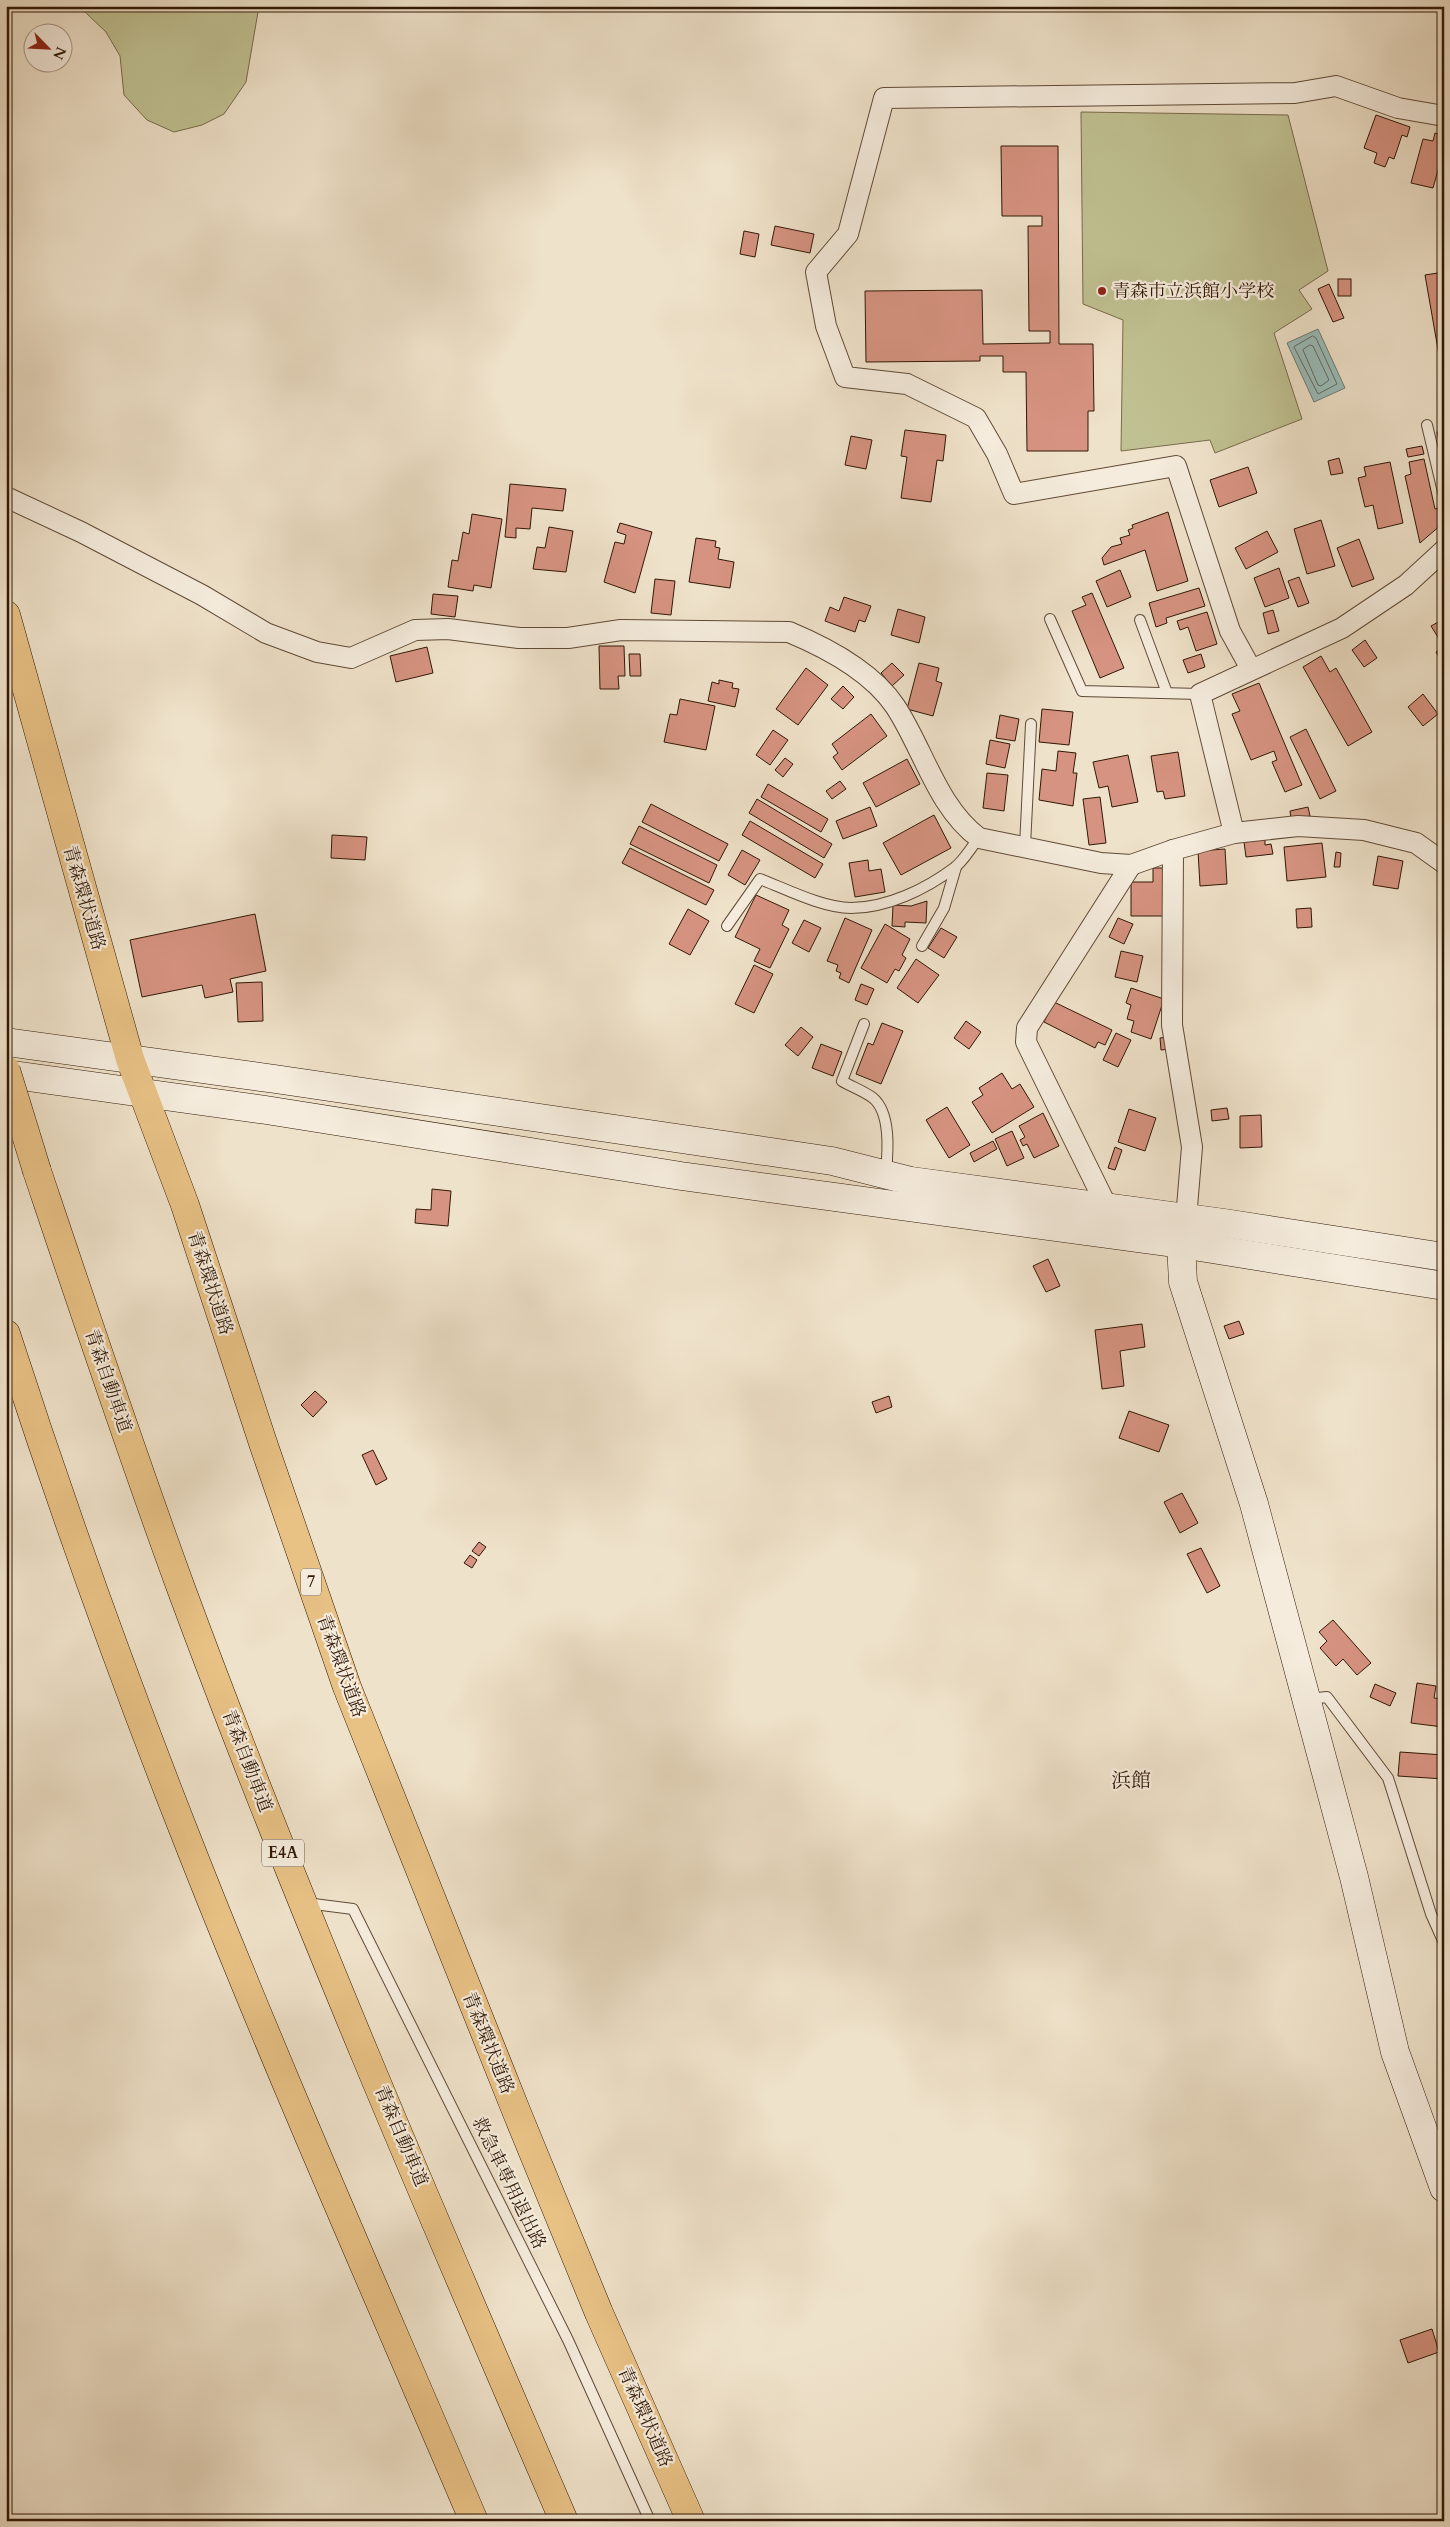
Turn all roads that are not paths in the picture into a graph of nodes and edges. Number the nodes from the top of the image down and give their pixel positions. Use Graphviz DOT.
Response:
graph roads {
  1 [pos="1444,116"];
  2 [pos="1427,426"];
  3 [pos="1444,496"];
  4 [pos="6,497"];
  5 [pos="1444,550"];
  6 [pos="6,616"];
  7 [pos="1050,619"];
  8 [pos="1140,620"];
  9 [pos="1250,669"];
  10 [pos="1167,693"];
  11 [pos="1200,694"];
  12 [pos="1030,724"];
  13 [pos="1234,833"];
  14 [pos="979,838"];
  15 [pos="1025,846"];
  16 [pos="1173,850"];
  17 [pos="1444,863"];
  18 [pos="1131,865"];
  19 [pos="956,867"];
  20 [pos="728,926"];
  21 [pos="922,946"];
  22 [pos="864,1024"];
  23 [pos="6,1042"];
  24 [pos="130,1060"];
  25 [pos="6,1070"];
  26 [pos="6,1074"];
  27 [pos="142,1092"];
  28 [pos="886,1175"];
  29 [pos="1108,1207"];
  30 [pos="1184,1231"];
  31 [pos="1118,1236"];
  32 [pos="1444,1257"];
  33 [pos="1444,1286"];
  34 [pos="6,1334"];
  35 [pos="1307,1699"];
  36 [pos="302,1902"];
  37 [pos="1444,1943"];
  38 [pos="1444,2188"];
  39 [pos="474,2521"];
  40 [pos="564,2521"];
  41 [pos="650,2521"];
  42 [pos="690,2521"];
  1 -- 9 [label="street"];
  2 -- 3 [label="lane"];
  4 -- 14 [label="street"];
  5 -- 9 [label="street"];
  6 -- 24 [label="highway, 青森環状道路 / 7"];
  7 -- 10 [label="lane"];
  8 -- 10 [label="lane"];
  9 -- 11 [label="street"];
  10 -- 11 [label="lane"];
  11 -- 13 [label="street"];
  12 -- 15 [label="lane"];
  13 -- 16 [label="street"];
  13 -- 17 [label="street"];
  14 -- 15 [label="street"];
  14 -- 19 [label="lane"];
  15 -- 18 [label="street"];
  16 -- 18 [label="street"];
  16 -- 30 [label="street"];
  18 -- 29 [label="street"];
  19 -- 20 [label="lane"];
  19 -- 21 [label="lane"];
  22 -- 28 [label="lane"];
  23 -- 24 [label="street"];
  24 -- 27 [label="highway, 青森環状道路 / 7"];
  24 -- 28 [label="street"];
  25 -- 36 [label="highway, 青森自動車道 / E4A, bridge"];
  26 -- 27 [label="street"];
  27 -- 31 [label="street"];
  27 -- 42 [label="highway, 青森環状道路 / 7"];
  28 -- 29 [label="street"];
  29 -- 30 [label="street"];
  29 -- 31 [label="street"];
  30 -- 31 [label="street"];
  30 -- 32 [label="street"];
  30 -- 33 [label="street"];
  30 -- 35 [label="street"];
  34 -- 39 [label="highway"];
  35 -- 37 [label="lane"];
  35 -- 38 [label="street"];
  36 -- 40 [label="highway, 青森自動車道 / E4A"];
  36 -- 41 [label="lane, 救急車専用退出路"];
}
